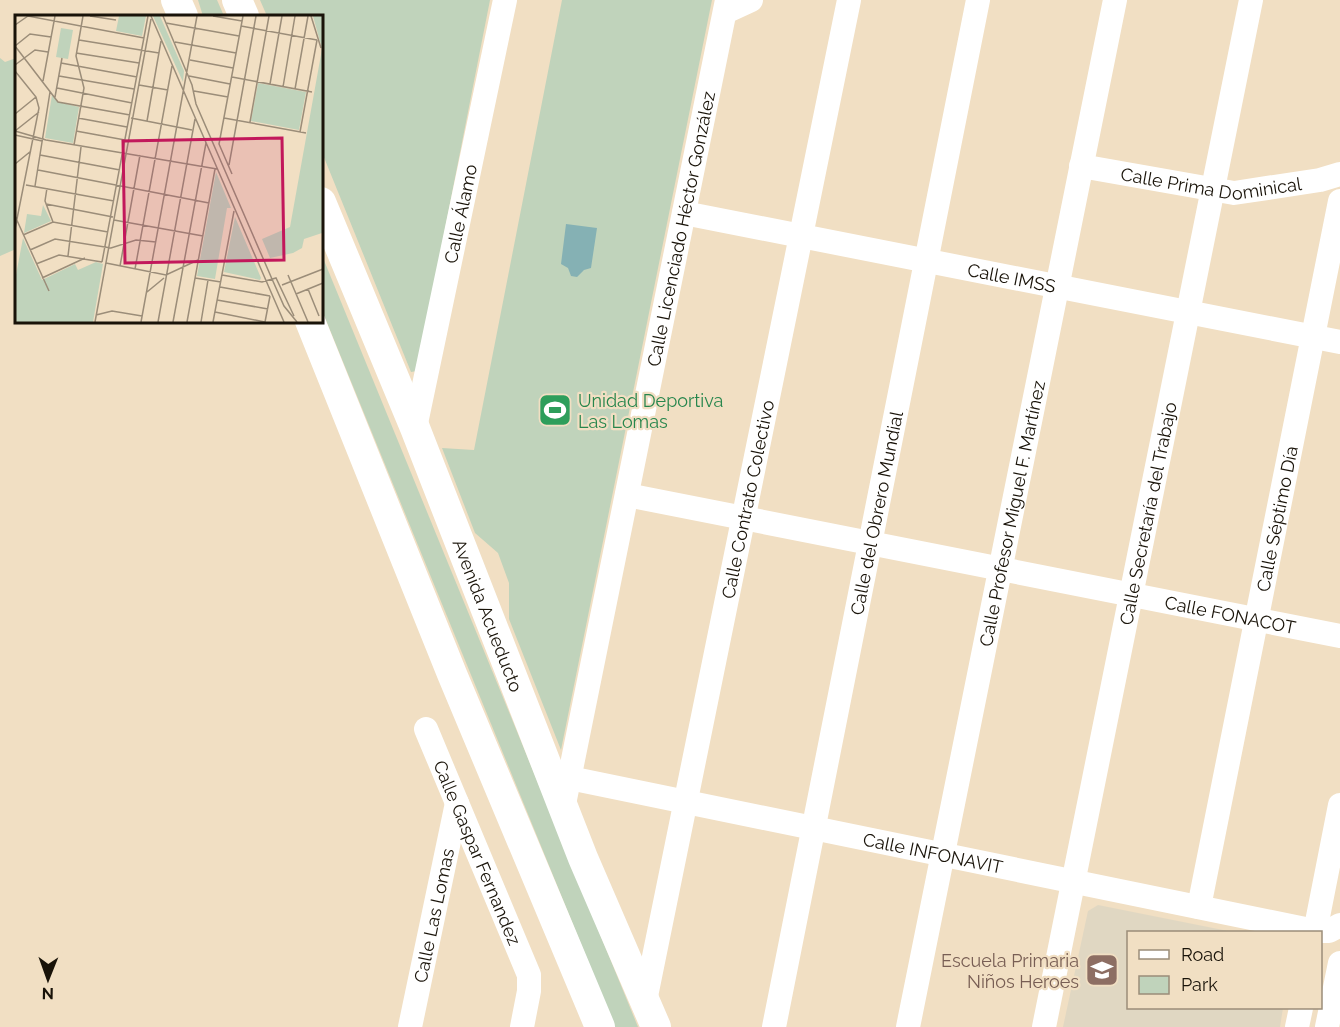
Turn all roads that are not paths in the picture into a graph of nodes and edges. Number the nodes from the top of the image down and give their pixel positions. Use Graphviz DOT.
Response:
graph roads {
  1 [pos="176,0"];
  2 [pos="237,0"];
  3 [pos="505,0"];
  4 [pos="752,0"];
  5 [pos="849,0"];
  6 [pos="978,0"];
  7 [pos="1115,0"];
  8 [pos="1251,0"];
  9 [pos="726,6"];
  10 [pos="183,15"];
  11 [pos="244,15"];
  12 [pos="1081,166"];
  13 [pos="1340,174"];
  14 [pos="1213,191"];
  15 [pos="1340,201"];
  16 [pos="322,204"];
  17 [pos="684,213"];
  18 [pos="801,236"];
  19 [pos="926,261"];
  20 [pos="1057,286"];
  21 [pos="1188,312"];
  22 [pos="310,322"];
  23 [pos="1313,336"];
  24 [pos="1340,342"];
  25 [pos="415,429"];
  26 [pos="627,495"];
  27 [pos="743,518"];
  28 [pos="870,543"];
  29 [pos="1000,569"];
  30 [pos="1131,595"];
  31 [pos="1256,620"];
  32 [pos="1340,636"];
  33 [pos="426,729"];
  34 [pos="559,776"];
  35 [pos="686,802"];
  36 [pos="457,803"];
  37 [pos="1340,805"];
  38 [pos="813,828"];
  39 [pos="943,854"];
  40 [pos="1073,881"];
  41 [pos="1199,907"];
  42 [pos="1340,925"];
  43 [pos="1310,931"];
  44 [pos="1315,931"];
  45 [pos="1322,932"];
  46 [pos="1340,963"];
  47 [pos="1301,1009"];
  48 [pos="650,1014"];
  49 [pos="410,1027"];
  50 [pos="522,1027"];
  51 [pos="600,1027"];
  52 [pos="774,1027"];
  53 [pos="908,1027"];
  54 [pos="1044,1027"];
  55 [pos="1297,1027"];
  56 [pos="1327,1027"];
  1 -- 10 [label="main road"];
  2 -- 11 [label="main road"];
  3 -- 25 [label="street, Calle Álamo"];
  4 -- 9 [label="street"];
  5 -- 18 [label="street, Calle Contrato Colectivo"];
  6 -- 19 [label="street, Calle del Obrero Mundial"];
  7 -- 12 [label="street, Calle Profesor Miguel F. Martínez"];
  8 -- 14 [label="street, Calle Secretaría del Trabajo"];
  9 -- 17 [label="street, Calle Licenciado Héctor González"];
  12 -- 14 [label="street, Calle Prima Dominical"];
  12 -- 20 [label="street, Calle Profesor Miguel F. Martínez"];
  13 -- 14 [label="street, Calle Prima Dominical"];
  14 -- 21 [label="street, Calle Secretaría del Trabajo"];
  15 -- 23 [label="street, Calle Séptimo Día"];
  16 -- 25 [label="main road, Avenida Acueducto"];
  17 -- 18 [label="street, Calle IMSS"];
  17 -- 26 [label="street, Calle Licenciado Héctor González"];
  18 -- 19 [label="street, Calle IMSS"];
  18 -- 27 [label="street, Calle Contrato Colectivo"];
  19 -- 20 [label="street, Calle IMSS"];
  19 -- 28 [label="street, Calle del Obrero Mundial"];
  20 -- 21 [label="street, Calle IMSS"];
  20 -- 29 [label="street, Calle Profesor Miguel F. Martínez"];
  21 -- 23 [label="street, Calle IMSS"];
  21 -- 30 [label="street, Calle Secretaría del Trabajo"];
  22 -- 51 [label="main road"];
  23 -- 24 [label="street, Calle IMSS"];
  23 -- 31 [label="street, Calle Séptimo Día"];
  25 -- 34 [label="main road, Avenida Acueducto"];
  26 -- 27 [label="street, Calle FONACOT"];
  26 -- 34 [label="street, Calle Licenciado Héctor González"];
  27 -- 28 [label="street, Calle FONACOT"];
  27 -- 35 [label="street, Calle Contrato Colectivo"];
  28 -- 29 [label="street, Calle FONACOT"];
  28 -- 38 [label="street, Calle del Obrero Mundial"];
  29 -- 30 [label="street, Calle FONACOT"];
  29 -- 39 [label="street, Calle Profesor Miguel F. Martínez"];
  30 -- 31 [label="street, Calle FONACOT"];
  30 -- 40 [label="street, Calle Secretaría del Trabajo"];
  31 -- 32 [label="street, Calle FONACOT"];
  31 -- 41 [label="street, Calle Séptimo Día"];
  33 -- 36 [label="street, Calle Gaspar Fernandez"];
  34 -- 35 [label="street, Calle INFONAVIT"];
  34 -- 48 [label="main road, Avenida Acueducto"];
  35 -- 38 [label="street, Calle INFONAVIT"];
  35 -- 48 [label="street, Calle Contrato Colectivo"];
  36 -- 49 [label="street, Calle Las Lomas"];
  36 -- 50 [label="street, Calle Gaspar Fernandez"];
  37 -- 44 [label="street"];
  38 -- 39 [label="street, Calle INFONAVIT"];
  38 -- 52 [label="street, Calle del Obrero Mundial"];
  39 -- 40 [label="street, Calle INFONAVIT"];
  39 -- 53 [label="street, Calle Profesor Miguel F. Martínez"];
  40 -- 41 [label="street, Calle INFONAVIT"];
  40 -- 54 [label="street, Calle Secretaría del Trabajo"];
  41 -- 43 [label="street, Calle INFONAVIT"];
  42 -- 45 [label="street"];
  46 -- 56 [label="street"];
  47 -- 55 [label="street"];
}
